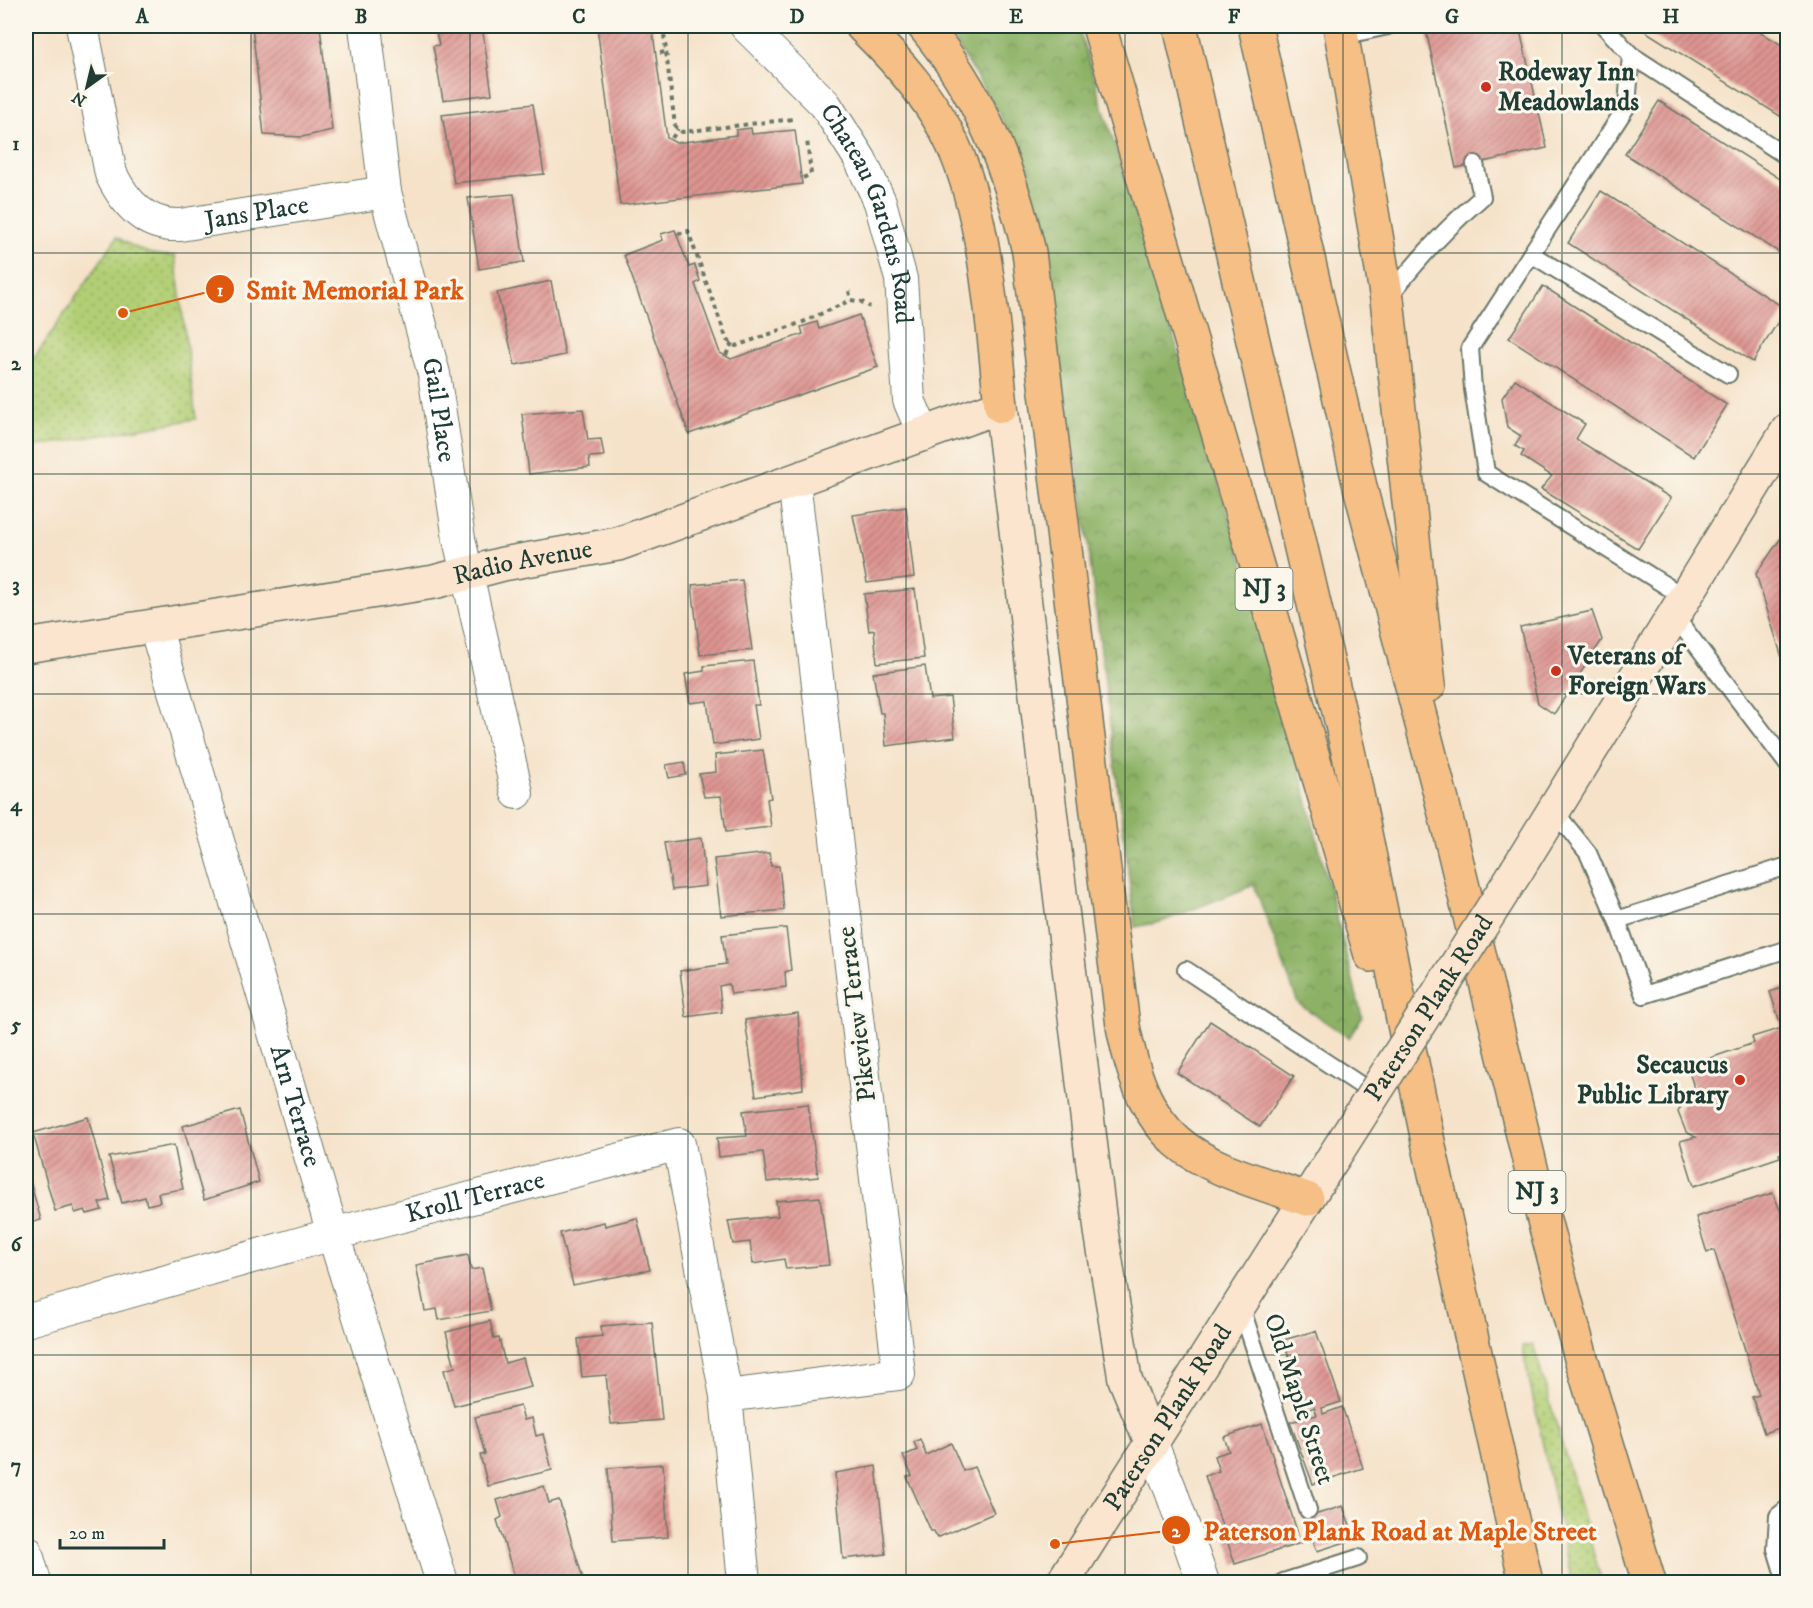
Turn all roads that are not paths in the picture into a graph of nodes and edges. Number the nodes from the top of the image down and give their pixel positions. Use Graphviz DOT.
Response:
graph roads {
  1 [pos="82,26"];
  2 [pos="365,26"];
  3 [pos="746,26"];
  4 [pos="862,26"];
  5 [pos="924,26"];
  6 [pos="1099,26"];
  7 [pos="1180,26"];
  8 [pos="1255,26"];
  9 [pos="1388,26"];
  10 [pos="1604,26"];
  11 [pos="1341,31"];
  12 [pos="1631,56"];
  13 [pos="1788,157"];
  14 [pos="1475,164"];
  15 [pos="385,192"];
  16 [pos="1531,254"];
  17 [pos="1388,298"];
  18 [pos="1728,374"];
  19 [pos="1001,406"];
  20 [pos="1788,430"];
  21 [pos="924,435"];
  22 [pos="794,481"];
  23 [pos="468,573"];
  24 [pos="1678,606"];
  25 [pos="155,626"];
  26 [pos="26,646"];
  27 [pos="1788,765"];
  28 [pos="517,793"];
  29 [pos="1441,797"];
  30 [pos="1555,812"];
  31 [pos="1788,866"];
  32 [pos="1617,920"];
  33 [pos="1788,949"];
  34 [pos="1186,969"];
  35 [pos="1374,1094"];
  36 [pos="1430,1152"];
  37 [pos="1307,1199"];
  38 [pos="333,1234"];
  39 [pos="1240,1304"];
  40 [pos="26,1321"];
  41 [pos="726,1396"];
  42 [pos="1152,1444"];
  43 [pos="1788,1509"];
  44 [pos="1308,1510"];
  45 [pos="26,1551"];
  46 [pos="1358,1557"];
  47 [pos="35,1582"];
  48 [pos="442,1582"];
  49 [pos="744,1582"];
  50 [pos="1063,1582"];
  51 [pos="1203,1582"];
  52 [pos="1283,1582"];
  53 [pos="1526,1582"];
  54 [pos="1649,1582"];
  55 [pos="1786,1582"];
  1 -- 15 [label="street, Jans Place"];
  2 -- 15 [label="street, Gail Place"];
  3 -- 21 [label="street, Chateau Gardens Road"];
  4 -- 19 [label="main road"];
  5 -- 37 [label="main road"];
  6 -- 36 [label="main road, NJ 3"];
  7 -- 36 [label="main road, NJ 3"];
  8 -- 29 [label="main road, NJ 3"];
  9 -- 11 [label="lane"];
  10 -- 12 [label="lane"];
  11 -- 17 [label="main road, NJ 3"];
  12 -- 13 [label="lane"];
  12 -- 16 [label="lane"];
  14 -- 17 [label="lane"];
  15 -- 23 [label="street, Gail Place"];
  16 -- 18 [label="lane"];
  16 -- 24 [label="lane"];
  17 -- 29 [label="main road, NJ 3"];
  19 -- 21 [label="main road, Radio Avenue"];
  19 -- 42 [label="main road"];
  20 -- 24 [label="main road, Paterson Plank Road"];
  21 -- 22 [label="main road, Radio Avenue"];
  22 -- 23 [label="main road, Radio Avenue"];
  22 -- 41 [label="street, Pikeview Terrace"];
  23 -- 25 [label="main road, Radio Avenue"];
  23 -- 28 [label="street, Gail Place"];
  24 -- 27 [label="lane"];
  24 -- 30 [label="main road, Paterson Plank Road"];
  25 -- 26 [label="main road, Radio Avenue"];
  25 -- 38 [label="street, Arn Terrace"];
  29 -- 54 [label="main road, NJ 3"];
  30 -- 32 [label="lane"];
  30 -- 35 [label="main road, Paterson Plank Road, bridge"];
  31 -- 32 [label="lane"];
  32 -- 33 [label="lane"];
  34 -- 35 [label="lane"];
  35 -- 37 [label="main road, Paterson Plank Road, bridge"];
  36 -- 53 [label="main road, NJ 3"];
  37 -- 39 [label="main road, Paterson Plank Road"];
  38 -- 40 [label="street, Kroll Terrace"];
  38 -- 41 [label="street, Kroll Terrace"];
  38 -- 48 [label="street, Arn Terrace"];
  39 -- 42 [label="main road, Paterson Plank Road"];
  39 -- 44 [label="lane, Old Maple Street"];
  41 -- 49 [label="street"];
  42 -- 50 [label="main road, Paterson Plank Road"];
  42 -- 51 [label="street"];
  43 -- 55 [label="lane"];
  45 -- 47 [label="street"];
  46 -- 52 [label="lane"];
}
